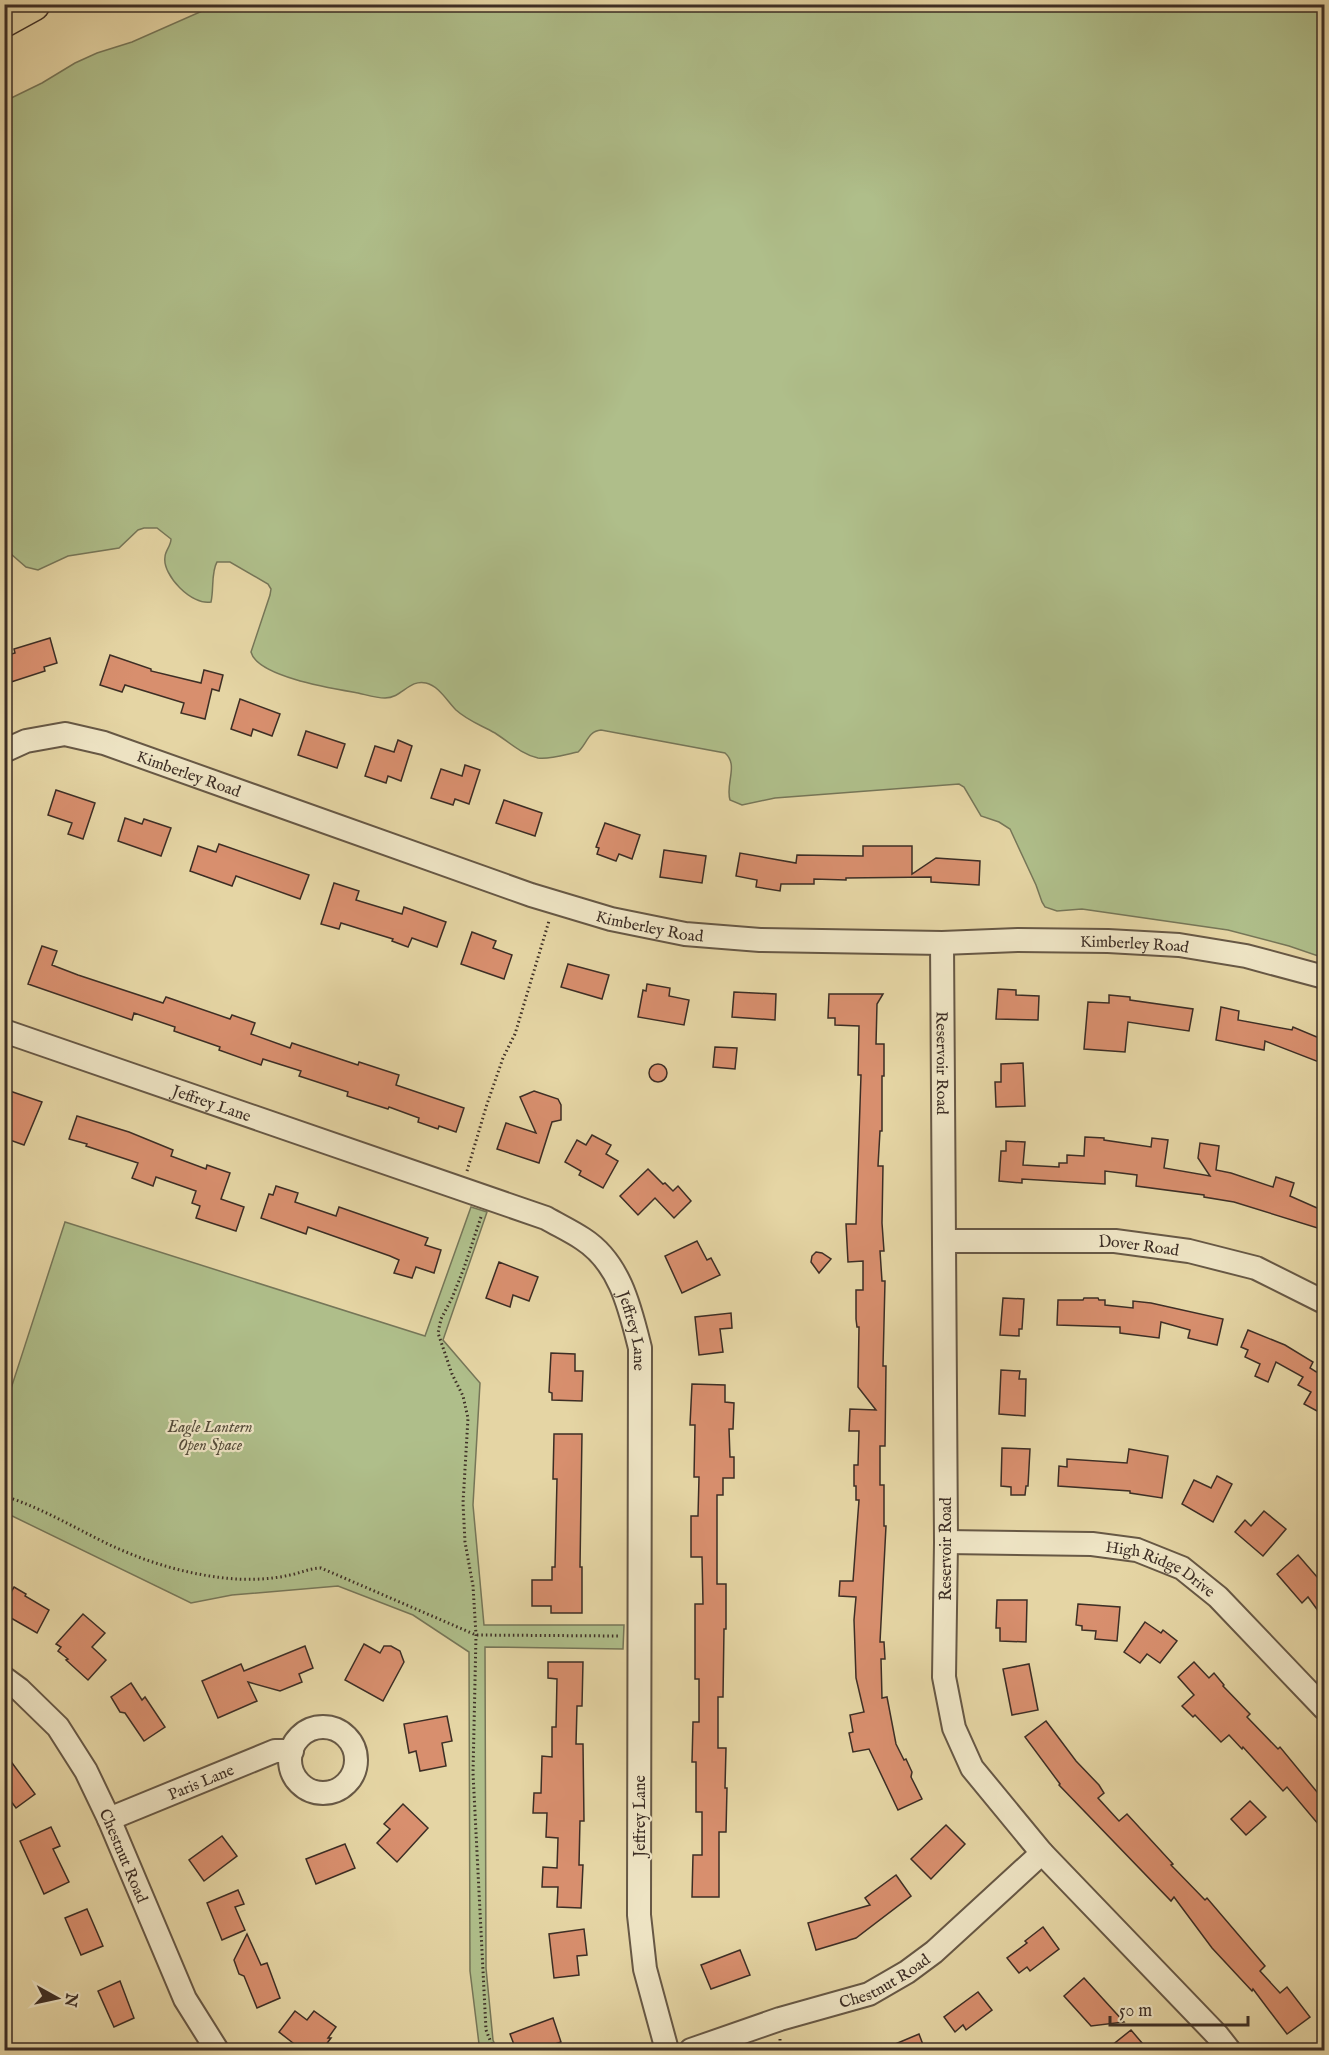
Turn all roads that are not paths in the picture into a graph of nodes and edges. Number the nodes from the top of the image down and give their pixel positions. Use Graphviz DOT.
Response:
graph roads {
  1 [pos="33,4"];
  2 [pos="4,20"];
  3 [pos="4,751"];
  4 [pos="942,943"];
  5 [pos="1324,977"];
  6 [pos="4,1031"];
  7 [pos="944,1241"];
  8 [pos="1324,1302"];
  9 [pos="946,1542"];
  10 [pos="4,1678"];
  11 [pos="1324,1708"];
  12 [pos="292,1751"];
  13 [pos="109,1820"];
  14 [pos="1042,1852"];
  15 [pos="218,2050"];
  16 [pos="667,2050"];
  17 [pos="691,2050"];
  18 [pos="1228,2050"];
  1 -- 2 [label="highway"];
  3 -- 4 [label="street, Kimberley Road"];
  4 -- 5 [label="street, Kimberley Road"];
  4 -- 7 [label="street, Reservoir Road"];
  6 -- 16 [label="street, Jeffrey Lane"];
  7 -- 8 [label="street, Dover Road"];
  7 -- 9 [label="street, Reservoir Road"];
  9 -- 11 [label="street, High Ridge Drive"];
  9 -- 14 [label="street, Reservoir Road"];
  10 -- 13 [label="street, Chestnut Road"];
  12 -- 13 [label="street, Paris Lane"];
  13 -- 15 [label="street, Chestnut Road"];
  14 -- 17 [label="street, Chestnut Road"];
  14 -- 18 [label="street, Reservoir Road"];
}
